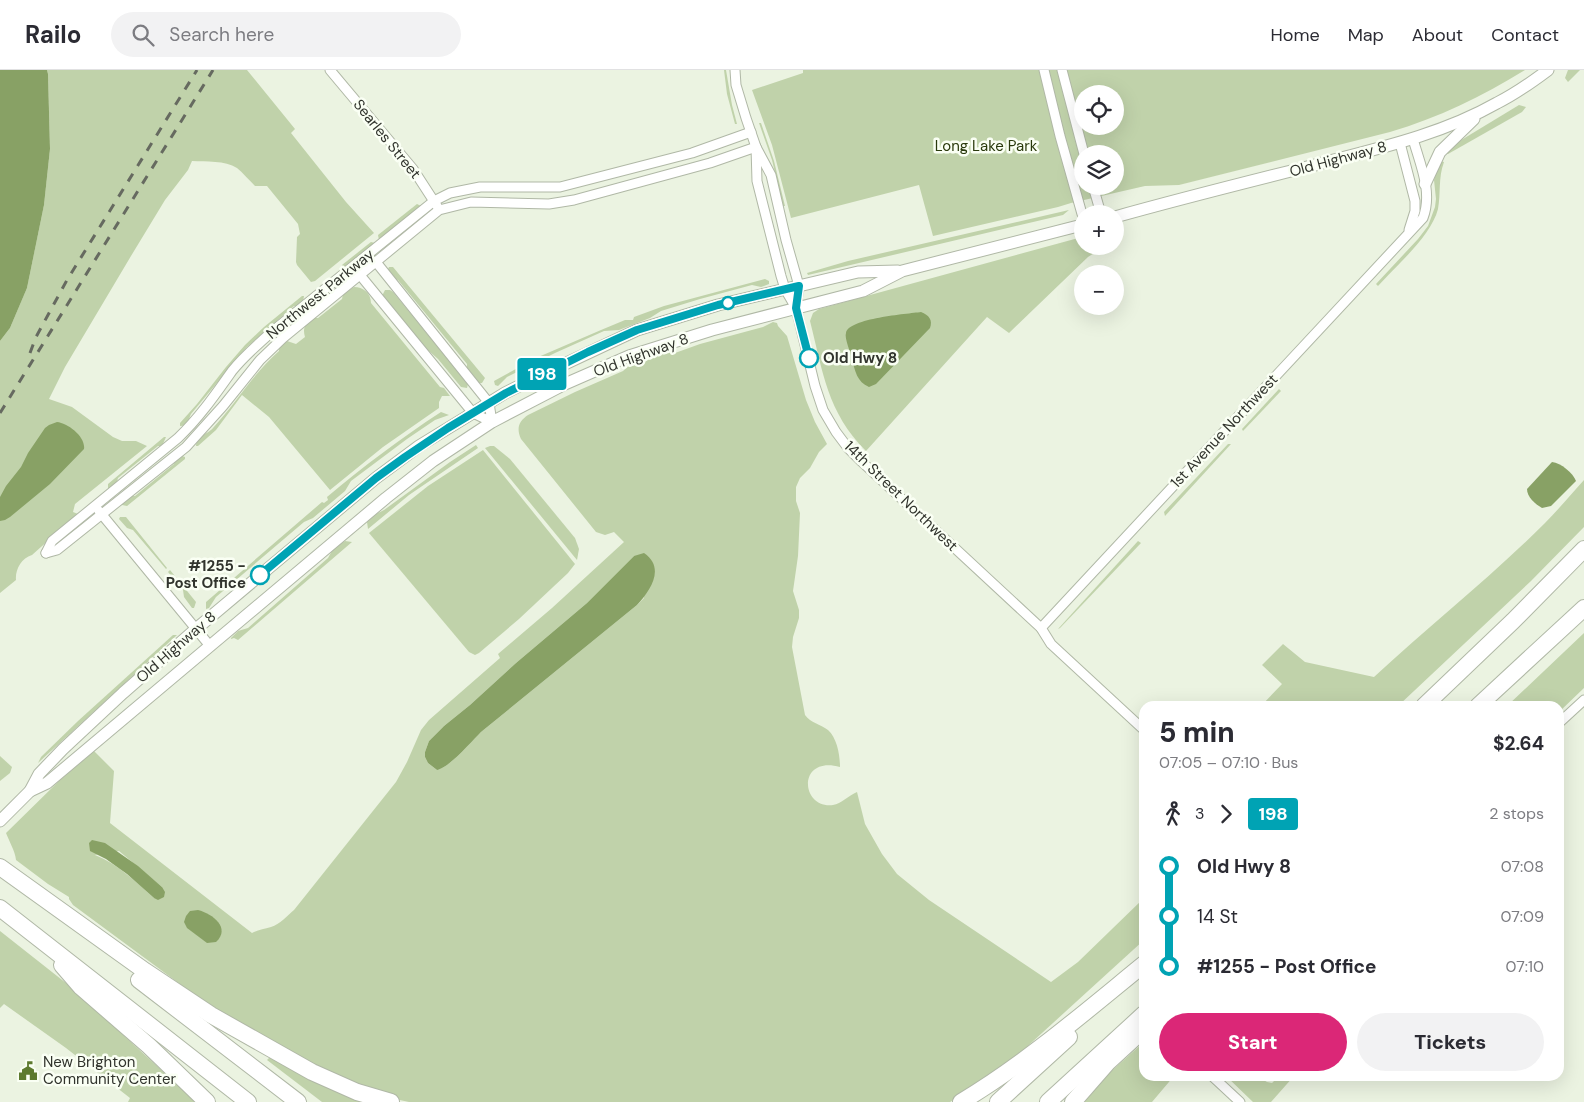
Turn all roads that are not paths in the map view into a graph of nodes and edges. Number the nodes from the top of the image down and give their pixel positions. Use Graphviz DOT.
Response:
graph roads {
  1 [pos="330,70"];
  2 [pos="735,70"];
  3 [pos="1548,70"];
  4 [pos="1063,72"];
  5 [pos="1045,74"];
  6 [pos="1482,111"];
  7 [pos="1074,115"];
  8 [pos="751,132"];
  9 [pos="1074,132"];
  10 [pos="1060,136"];
  11 [pos="1413,139"];
  12 [pos="1400,143"];
  13 [pos="756,147"];
  14 [pos="594,178"];
  15 [pos="1425,184"];
  16 [pos="598,194"];
  17 [pos="434,201"];
  18 [pos="1079,205"];
  19 [pos="439,210"];
  20 [pos="1124,215"];
  21 [pos="782,224"];
  22 [pos="768,226"];
  23 [pos="1074,227"];
  24 [pos="1407,235"];
  25 [pos="362,260"];
  26 [pos="376,262"];
  27 [pos="902,271"];
  28 [pos="360,276"];
  29 [pos="799,286"];
  30 [pos="785,289"];
  31 [pos="796,308"];
  32 [pos="489,403"];
  33 [pos="473,413"];
  34 [pos="492,422"];
  35 [pos="95,506"];
  36 [pos="102,514"];
  37 [pos="1584,549"];
  38 [pos="1584,608"];
  39 [pos="1041,628"];
  40 [pos="196,629"];
  41 [pos="210,646"];
  42 [pos="1584,700"];
  43 [pos="1429,701"];
  44 [pos="1483,701"];
  45 [pos="1564,718"];
  46 [pos="1139,725"];
  47 [pos="30,791"];
  48 [pos="0,822"];
  49 [pos="0,867"];
  50 [pos="0,871"];
  51 [pos="0,908"];
  52 [pos="34,934"];
  53 [pos="1139,968"];
  54 [pos="1139,975"];
  55 [pos="1139,1019"];
  56 [pos="1139,1034"];
  57 [pos="1217,1081"];
  58 [pos="208,1102"];
  59 [pos="248,1102"];
  60 [pos="298,1102"];
  61 [pos="391,1102"];
  62 [pos="961,1102"];
  63 [pos="998,1102"];
  64 [pos="1048,1102"];
  65 [pos="1073,1102"];
  66 [pos="1240,1102"];
  1 -- 17 [label="street, Searles Street"];
  2 -- 8 [label="street, 14th Street Northwest"];
  3 -- 6 [label="street, Old Highway 8"];
  4 -- 5 [label="street"];
  4 -- 7 [label="street"];
  5 -- 10 [label="street"];
  6 -- 11 [label="street, Old Highway 8"];
  6 -- 15 [label="street"];
  8 -- 13 [label="street, 14th Street Northwest"];
  8 -- 14 [label="street, Northwest Parkway"];
  9 -- 10 [label="street"];
  10 -- 18 [label="street"];
  11 -- 12 [label="street, Old Highway 8"];
  11 -- 15 [label="street, 1st Avenue Northwest"];
  12 -- 20 [label="street, Old Highway 8"];
  12 -- 24 [label="street, 1st Avenue Northwest"];
  13 -- 16 [label="street, Northwest Parkway"];
  13 -- 21 [label="street, 14th Street Northwest"];
  13 -- 22 [label="street, 14th Street Northwest"];
  14 -- 16 [label="street"];
  14 -- 17 [label="street, Northwest Parkway"];
  15 -- 24 [label="street, 1st Avenue Northwest"];
  16 -- 19 [label="street, Northwest Parkway"];
  17 -- 19 [label="street, Searles Street"];
  17 -- 25 [label="street, Northwest Parkway"];
  19 -- 26 [label="street, Northwest Parkway"];
  21 -- 22 [label="street"];
  21 -- 29 [label="street, 14th Street Northwest"];
  22 -- 30 [label="street, 14th Street Northwest"];
  23 -- 27 [label="street, Old Highway 8"];
  24 -- 39 [label="street, 1st Avenue Northwest"];
  25 -- 26 [label="street"];
  25 -- 28 [label="street"];
  25 -- 35 [label="street, Northwest Parkway"];
  26 -- 28 [label="street, Northwest Parkway"];
  26 -- 32 [label="street"];
  27 -- 29 [label="street, Old Highway 8"];
  27 -- 31 [label="street, Old Highway 8"];
  28 -- 33 [label="street"];
  28 -- 36 [label="street, Northwest Parkway"];
  29 -- 30 [label="street, Old Highway 8"];
  29 -- 31 [label="street, 14th Street Northwest"];
  30 -- 31 [label="street, 14th Street Northwest"];
  30 -- 32 [label="street, Old Highway 8"];
  31 -- 34 [label="street, Old Highway 8"];
  31 -- 39 [label="street, 14th Street Northwest"];
  32 -- 33 [label="street, Old Highway 8"];
  32 -- 34 [label="street"];
  33 -- 34 [label="street"];
  33 -- 40 [label="street, Old Highway 8"];
  34 -- 41 [label="street, Old Highway 8"];
  35 -- 36 [label="street"];
  35 -- 36 [label="street, Northwest Parkway"];
  36 -- 40 [label="street"];
  37 -- 43 [label="highway"];
  38 -- 44 [label="highway"];
  39 -- 46 [label="street, 14th Street Northwest"];
  40 -- 41 [label="street"];
  40 -- 47 [label="street, Old Highway 8"];
  41 -- 47 [label="street, Old Highway 8"];
  42 -- 45 [label="street"];
  47 -- 48 [label="street, Old Highway 8"];
  49 -- 61 [label="highway"];
  50 -- 60 [label="highway"];
  51 -- 52 [label="highway"];
  52 -- 58 [label="highway"];
  52 -- 59 [label="highway"];
  53 -- 62 [label="highway"];
  54 -- 63 [label="highway"];
  55 -- 64 [label="highway"];
  56 -- 65 [label="highway"];
  57 -- 66 [label="street"];
}
